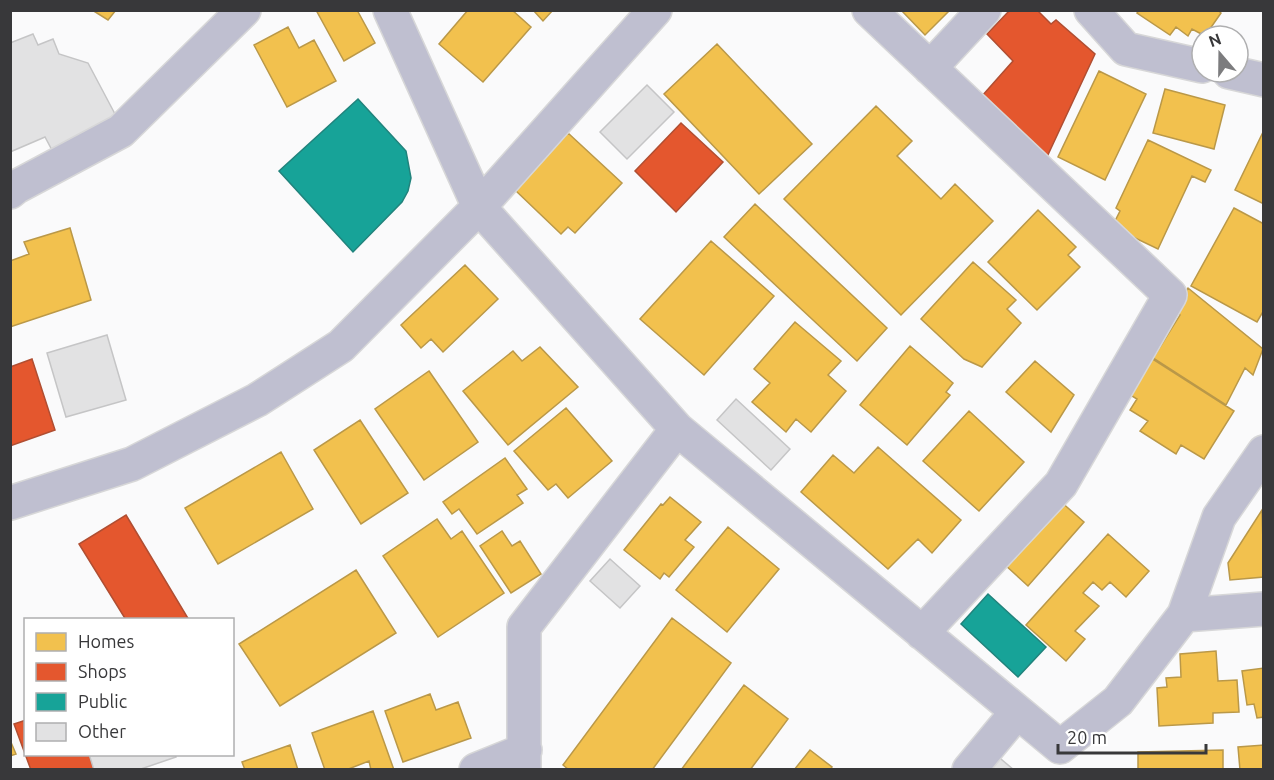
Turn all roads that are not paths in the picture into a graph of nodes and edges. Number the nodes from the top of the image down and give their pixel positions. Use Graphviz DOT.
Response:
graph roads {
  1 [pos="244,10"];
  2 [pos="390,10"];
  3 [pos="655,10"];
  4 [pos="869,10"];
  5 [pos="984,10"];
  6 [pos="1091,10"];
  7 [pos="1190,63"];
  8 [pos="930,68"];
  9 [pos="10,192"];
  10 [pos="479,207"];
  11 [pos="677,429"];
  12 [pos="1263,452"];
  13 [pos="10,503"];
  14 [pos="1263,609"];
  15 [pos="1184,615"];
  16 [pos="922,633"];
  17 [pos="1017,712"];
  18 [pos="524,760"];
  19 [pos="476,770"];
  20 [pos="969,770"];
  1 -- 9 [label="street"];
  2 -- 10 [label="street"];
  3 -- 10 [label="street"];
  4 -- 8 [label="street"];
  5 -- 8 [label="street"];
  6 -- 7 [label="street"];
  8 -- 16 [label="street"];
  10 -- 11 [label="street"];
  10 -- 13 [label="street"];
  11 -- 16 [label="street"];
  11 -- 18 [label="street"];
  12 -- 15 [label="street"];
  14 -- 15 [label="street"];
  15 -- 17 [label="street"];
  16 -- 17 [label="street"];
  17 -- 20 [label="street"];
  18 -- 19 [label="street"];
}
